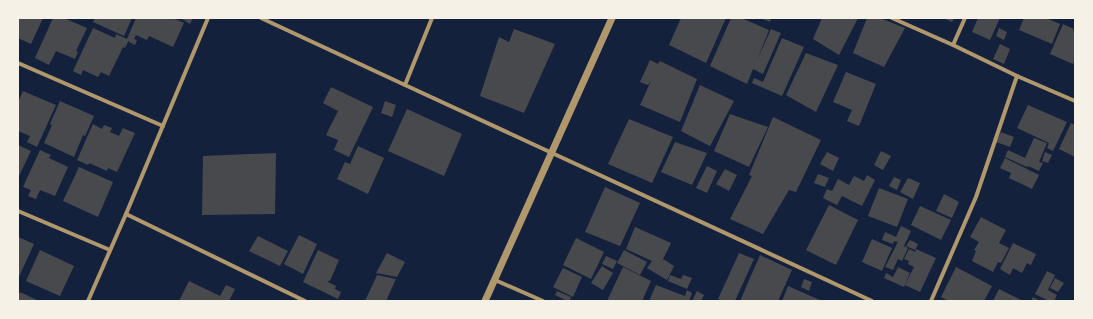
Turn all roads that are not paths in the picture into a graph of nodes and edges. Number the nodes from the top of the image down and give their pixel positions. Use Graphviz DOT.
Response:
graph roads {
  1 [pos="208,18"];
  2 [pos="261,18"];
  3 [pos="432,18"];
  4 [pos="611,18"];
  5 [pos="892,18"];
  6 [pos="965,18"];
  7 [pos="953,45"];
  8 [pos="18,63"];
  9 [pos="1017,76"];
  10 [pos="405,85"];
  11 [pos="1075,101"];
  12 [pos="163,126"];
  13 [pos="552,152"];
  14 [pos="18,211"];
  15 [pos="126,214"];
  16 [pos="110,250"];
  17 [pos="495,280"];
  18 [pos="88,301"];
  19 [pos="305,301"];
  20 [pos="485,301"];
  21 [pos="543,301"];
  22 [pos="872,301"];
  23 [pos="931,301"];
  1 -- 12 [label="street"];
  2 -- 10 [label="street"];
  3 -- 10 [label="street"];
  4 -- 13 [label="street"];
  5 -- 7 [label="street"];
  6 -- 7 [label="street"];
  7 -- 9 [label="street"];
  8 -- 12 [label="street"];
  9 -- 11 [label="street"];
  9 -- 23 [label="street"];
  10 -- 13 [label="street"];
  12 -- 15 [label="street"];
  13 -- 17 [label="street"];
  13 -- 22 [label="street"];
  14 -- 16 [label="street"];
  15 -- 16 [label="street"];
  15 -- 19 [label="street"];
  16 -- 18 [label="street"];
  17 -- 20 [label="street"];
  17 -- 21 [label="street"];
}
